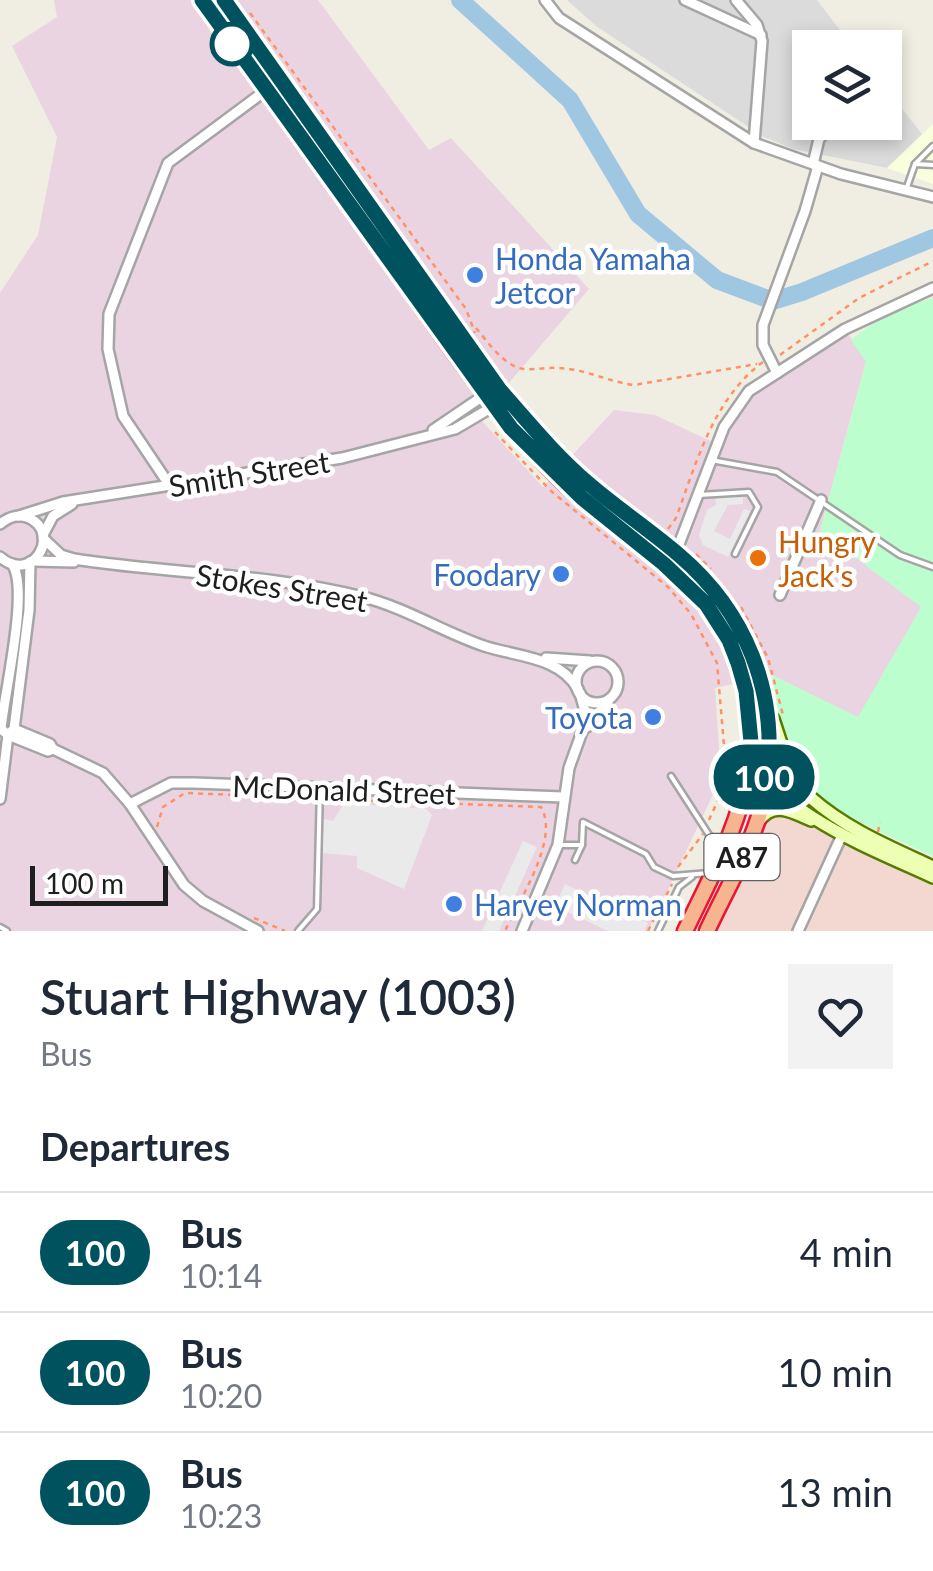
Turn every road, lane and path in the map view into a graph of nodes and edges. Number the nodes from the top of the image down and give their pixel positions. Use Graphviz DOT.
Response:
graph roads {
  1 [pos="202,0"];
  2 [pos="224,0"];
  3 [pos="240,0"];
  4 [pos="545,0"];
  5 [pos="685,0"];
  6 [pos="736,0"];
  7 [pos="761,35"];
  8 [pos="280,80"];
  9 [pos="265,91"];
  10 [pos="819,140"];
  11 [pos="754,144"];
  12 [pos="933,146"];
  13 [pos="915,164"];
  14 [pos="816,165"];
  15 [pos="933,165"];
  16 [pos="906,192"];
  17 [pos="933,196"];
  18 [pos="933,288"];
  19 [pos="471,324"];
  20 [pos="478,340"];
  21 [pos="760,363"];
  22 [pos="777,373"];
  23 [pos="496,396"];
  24 [pos="494,432"];
  25 [pos="711,460"];
  26 [pos="170,486"];
  27 [pos="697,496"];
  28 [pos="90,500"];
  29 [pos="821,500"];
  30 [pos="20,516"];
  31 [pos="0,524"];
  32 [pos="657,525"];
  33 [pos="43,536"];
  34 [pos="678,547"];
  35 [pos="735,554"];
  36 [pos="4,561"];
  37 [pos="31,562"];
  38 [pos="92,562"];
  39 [pos="664,564"];
  40 [pos="933,567"];
  41 [pos="720,580"];
  42 [pos="780,595"];
  43 [pos="738,603"];
  44 [pos="524,656"];
  45 [pos="594,661"];
  46 [pos="764,686"];
  47 [pos="579,691"];
  48 [pos="612,696"];
  49 [pos="2,703"];
  50 [pos="16,704"];
  51 [pos="785,728"];
  52 [pos="11,732"];
  53 [pos="580,737"];
  54 [pos="750,744"];
  55 [pos="765,774"];
  56 [pos="671,776"];
  57 [pos="727,781"];
  58 [pos="796,782"];
  59 [pos="746,792"];
  60 [pos="320,793"];
  61 [pos="563,797"];
  62 [pos="0,799"];
  63 [pos="130,804"];
  64 [pos="880,822"];
  65 [pos="157,826"];
  66 [pos="845,829"];
  67 [pos="705,830"];
  68 [pos="754,831"];
  69 [pos="877,833"];
  70 [pos="582,844"];
  71 [pos="558,845"];
  72 [pos="575,860"];
  73 [pos="933,867"];
  74 [pos="713,872"];
  75 [pos="675,876"];
  76 [pos="693,876"];
  77 [pos="933,876"];
  78 [pos="251,916"];
  79 [pos="0,927"];
  80 [pos="8,931"];
  81 [pos="258,931"];
  82 [pos="285,931"];
  83 [pos="298,931"];
  84 [pos="505,931"];
  85 [pos="522,931"];
  86 [pos="648,931"];
  87 [pos="658,931"];
  88 [pos="685,931"];
  89 [pos="706,931"];
  90 [pos="798,931"];
  1 -- 9 [label="highway, A87"];
  2 -- 8 [label="highway, A87"];
  3 -- 19 [label="path"];
  4 -- 11 [label="street"];
  5 -- 7 [label="street"];
  6 -- 7 [label="street"];
  7 -- 11 [label="street"];
  8 -- 9 [label="highway"];
  8 -- 23 [label="highway, A87"];
  9 -- 23 [label="highway, A87"];
  9 -- 26 [label="street"];
  10 -- 14 [label="street"];
  11 -- 14 [label="street"];
  12 -- 13 [label="lane"];
  13 -- 15 [label="lane"];
  13 -- 16 [label="lane"];
  14 -- 16 [label="street"];
  14 -- 22 [label="street"];
  16 -- 17 [label="street"];
  18 -- 22 [label="street"];
  19 -- 20 [label="path"];
  19 -- 21 [label="path"];
  22 -- 25 [label="street"];
  23 -- 26 [label="street, Smith Street"];
  23 -- 34 [label="highway, A87"];
  23 -- 39 [label="highway, A87"];
  24 -- 57 [label="path"];
  25 -- 27 [label="street"];
  25 -- 29 [label="lane"];
  26 -- 28 [label="street, Smith Street"];
  27 -- 34 [label="street"];
  27 -- 35 [label="lane"];
  28 -- 30 [label="street, Smith Street"];
  28 -- 33 [label="street, Smith Street"];
  29 -- 40 [label="lane"];
  29 -- 42 [label="street"];
  30 -- 31 [label="street, Smith Street"];
  30 -- 33 [label="street, Stokes Street"];
  32 -- 34 [label="path"];
  33 -- 37 [label="street"];
  33 -- 38 [label="street, Stokes Street"];
  34 -- 39 [label="highway"];
  34 -- 41 [label="path"];
  34 -- 46 [label="highway, A87"];
  36 -- 37 [label="street, Stokes Street"];
  36 -- 49 [label="street"];
  37 -- 38 [label="street, Stokes Street"];
  37 -- 50 [label="street"];
  38 -- 44 [label="street, Stokes Street"];
  39 -- 54 [label="highway, A87"];
  43 -- 51 [label="path"];
  44 -- 45 [label="street"];
  44 -- 47 [label="street"];
  45 -- 47 [label="street"];
  45 -- 48 [label="street"];
  46 -- 55 [label="highway, A87"];
  46 -- 58 [label="main road"];
  47 -- 48 [label="street"];
  47 -- 53 [label="street"];
  48 -- 53 [label="street"];
  49 -- 50 [label="street"];
  49 -- 52 [label="street"];
  50 -- 52 [label="street"];
  52 -- 62 [label="street"];
  52 -- 63 [label="street"];
  53 -- 61 [label="street"];
  54 -- 55 [label="main road"];
  54 -- 59 [label="highway, A87"];
  55 -- 58 [label="main road"];
  55 -- 59 [label="main road"];
  55 -- 66 [label="main road"];
  55 -- 68 [label="highway, A87"];
  56 -- 67 [label="lane"];
  57 -- 59 [label="path"];
  57 -- 67 [label="path"];
  58 -- 66 [label="main road"];
  59 -- 74 [label="highway, A87"];
  60 -- 61 [label="street, McDonald Street"];
  60 -- 63 [label="street, McDonald Street"];
  60 -- 65 [label="path"];
  60 -- 83 [label="lane"];
  60 -- 84 [label="path"];
  61 -- 71 [label="street"];
  63 -- 81 [label="street"];
  64 -- 69 [label="path"];
  66 -- 68 [label="main road"];
  66 -- 73 [label="main road"];
  66 -- 77 [label="main road"];
  66 -- 90 [label="street"];
  67 -- 74 [label="lane"];
  67 -- 75 [label="path"];
  68 -- 89 [label="highway, A87"];
  70 -- 71 [label="lane"];
  70 -- 72 [label="lane"];
  70 -- 75 [label="lane"];
  71 -- 85 [label="street"];
  74 -- 76 [label="lane"];
  74 -- 88 [label="highway, A87"];
  75 -- 76 [label="lane"];
  75 -- 86 [label="path"];
  76 -- 87 [label="lane"];
  78 -- 82 [label="path"];
  79 -- 80 [label="lane"];
}
